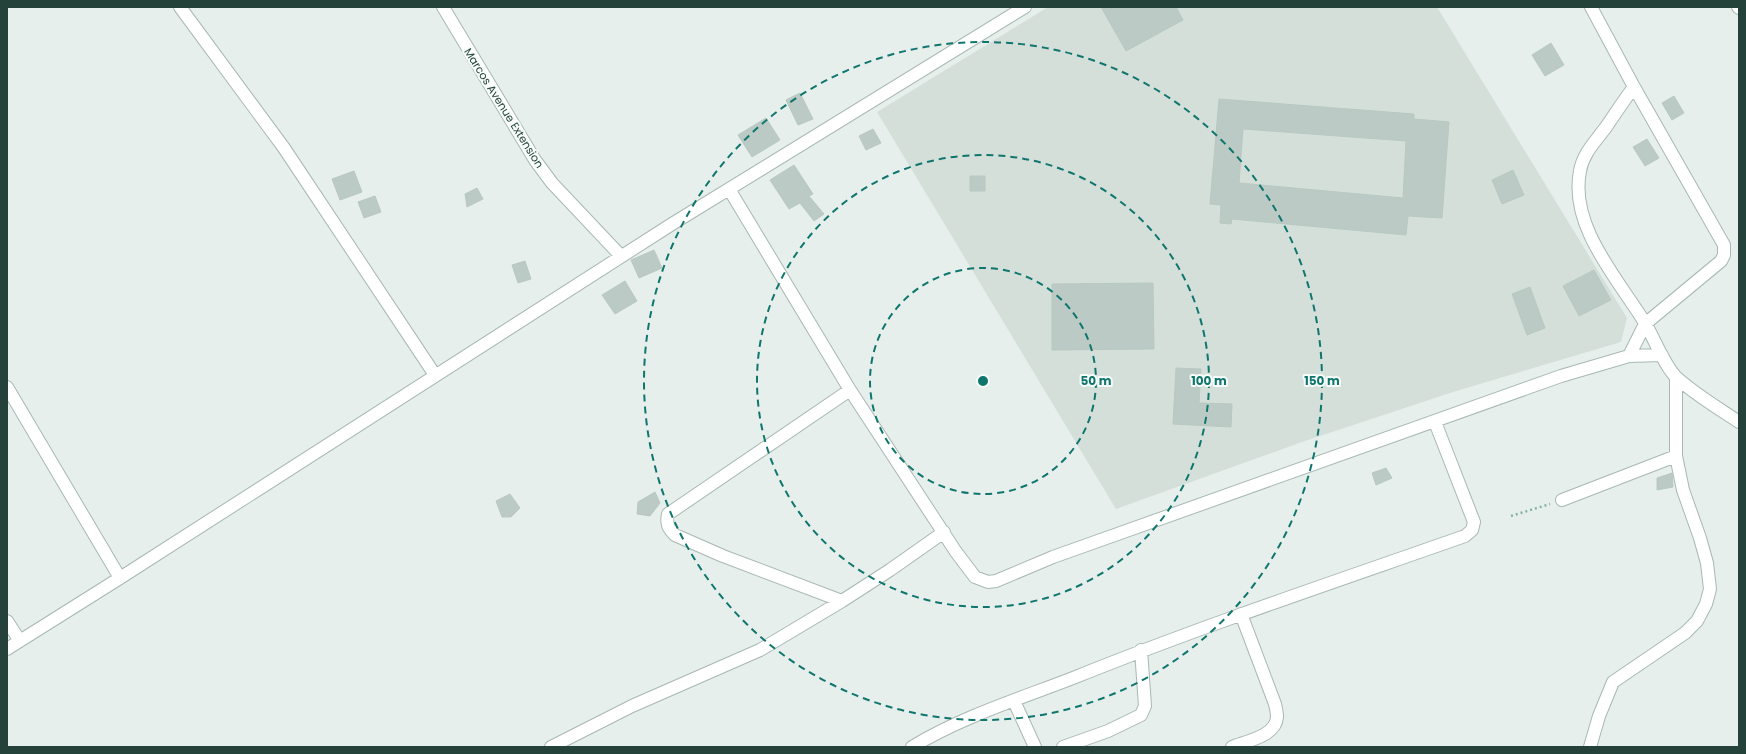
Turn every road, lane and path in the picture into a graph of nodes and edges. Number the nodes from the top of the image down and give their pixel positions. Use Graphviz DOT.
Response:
graph roads {
  1 [pos="180,7"];
  2 [pos="443,7"];
  3 [pos="1025,7"];
  4 [pos="1591,7"];
  5 [pos="1634,87"];
  6 [pos="729,189"];
  7 [pos="621,256"];
  8 [pos="1645,324"];
  9 [pos="1662,355"];
  10 [pos="1629,356"];
  11 [pos="436,375"];
  12 [pos="1676,377"];
  13 [pos="7,387"];
  14 [pos="850,390"];
  15 [pos="1435,422"];
  16 [pos="1739,422"];
  17 [pos="1676,456"];
  18 [pos="1562,500"];
  19 [pos="1511,516"];
  20 [pos="944,532"];
  21 [pos="120,578"];
  22 [pos="842,601"];
  23 [pos="1241,614"];
  24 [pos="7,621"];
  25 [pos="20,641"];
  26 [pos="7,649"];
  27 [pos="1141,650"];
  28 [pos="1014,701"];
  29 [pos="551,747"];
  30 [pos="912,747"];
  31 [pos="1035,747"];
  32 [pos="1063,747"];
  33 [pos="1232,747"];
  34 [pos="1590,747"];
  1 -- 11 [label="street"];
  2 -- 7 [label="street, Marcos Avenue Extension"];
  3 -- 6 [label="street"];
  4 -- 5 [label="street"];
  5 -- 8 [label="street"];
  5 -- 8 [label="street"];
  6 -- 7 [label="street"];
  6 -- 14 [label="street"];
  7 -- 11 [label="street"];
  8 -- 9 [label="street"];
  8 -- 10 [label="street"];
  9 -- 10 [label="street"];
  9 -- 12 [label="street"];
  10 -- 15 [label="street"];
  11 -- 21 [label="street"];
  12 -- 16 [label="street"];
  12 -- 17 [label="street"];
  13 -- 21 [label="street"];
  14 -- 20 [label="street"];
  14 -- 22 [label="street"];
  15 -- 20 [label="street"];
  15 -- 23 [label="street"];
  17 -- 18 [label="street"];
  17 -- 34 [label="street"];
  18 -- 19 [label="path"];
  20 -- 22 [label="street"];
  21 -- 25 [label="street"];
  22 -- 29 [label="street"];
  23 -- 27 [label="street"];
  23 -- 33 [label="street"];
  24 -- 25 [label="street"];
  25 -- 26 [label="street"];
  27 -- 28 [label="street"];
  27 -- 32 [label="street"];
  28 -- 30 [label="street"];
  28 -- 31 [label="street"];
}
